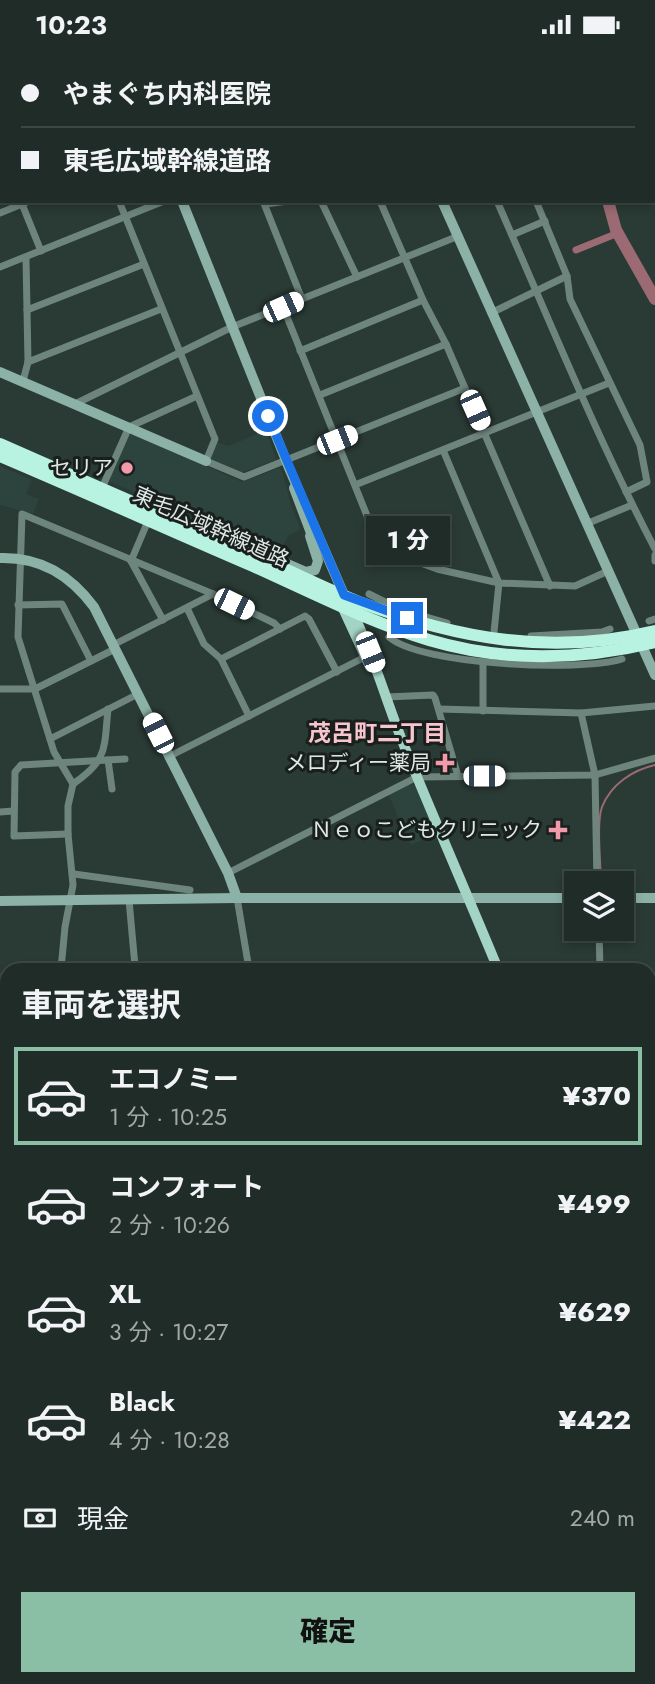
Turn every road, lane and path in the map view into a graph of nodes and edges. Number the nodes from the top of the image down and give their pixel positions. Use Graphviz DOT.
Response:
graph roads {
  1 [pos="25,203"];
  2 [pos="120,203"];
  3 [pos="159,203"];
  4 [pos="183,203"];
  5 [pos="264,203"];
  6 [pos="322,203"];
  7 [pos="381,203"];
  8 [pos="443,203"];
  9 [pos="498,203"];
  10 [pos="537,203"];
  11 [pos="0,213"];
  12 [pos="126,217"];
  13 [pos="545,221"];
  14 [pos="512,235"];
  15 [pos="456,237"];
  16 [pos="41,251"];
  17 [pos="405,257"];
  18 [pos="26,258"];
  19 [pos="144,264"];
  20 [pos="0,267"];
  21 [pos="567,276"];
  22 [pos="357,277"];
  23 [pos="537,291"];
  24 [pos="302,299"];
  25 [pos="423,300"];
  26 [pos="283,307"];
  27 [pos="161,309"];
  28 [pos="27,310"];
  29 [pos="491,313"];
  30 [pos="232,327"];
  31 [pos="446,344"];
  32 [pos="300,351"];
  33 [pos="179,352"];
  34 [pos="28,362"];
  35 [pos="0,372"];
  36 [pos="23,381"];
  37 [pos="609,383"];
  38 [pos="465,388"];
  39 [pos="581,394"];
  40 [pos="320,395"];
  41 [pos="197,396"];
  42 [pos="75,404"];
  43 [pos="537,413"];
  44 [pos="129,427"];
  45 [pos="485,433"];
  46 [pos="337,440"];
  47 [pos="0,444"];
  48 [pos="443,450"];
  49 [pos="0,456"];
  50 [pos="206,461"];
  51 [pos="288,464"];
  52 [pos="355,485"];
  53 [pos="102,488"];
  54 [pos="626,492"];
  55 [pos="632,505"];
  56 [pos="148,521"];
  57 [pos="586,524"];
  58 [pos="307,527"];
  59 [pos="655,549"];
  60 [pos="655,555"];
  61 [pos="256,556"];
  62 [pos="0,558"];
  63 [pos="19,558"];
  64 [pos="131,561"];
  65 [pos="655,561"];
  66 [pos="608,571"];
  67 [pos="499,583"];
  68 [pos="550,586"];
  69 [pos="213,594"];
  70 [pos="369,594"];
  71 [pos="343,600"];
  72 [pos="18,605"];
  73 [pos="187,608"];
  74 [pos="394,610"];
  75 [pos="163,620"];
  76 [pos="653,623"];
  77 [pos="280,629"];
  78 [pos="610,629"];
  79 [pos="494,632"];
  80 [pos="389,638"];
  81 [pos="535,640"];
  82 [pos="639,640"];
  83 [pos="655,642"];
  84 [pos="446,644"];
  85 [pos="114,647"];
  86 [pos="602,653"];
  87 [pos="365,657"];
  88 [pos="460,657"];
  89 [pos="221,659"];
  90 [pos="622,659"];
  91 [pos="91,661"];
  92 [pos="483,662"];
  93 [pos="587,664"];
  94 [pos="337,672"];
  95 [pos="655,675"];
  96 [pos="0,689"];
  97 [pos="35,689"];
  98 [pos="138,694"];
  99 [pos="386,698"];
  100 [pos="655,706"];
  101 [pos="108,709"];
  102 [pos="439,709"];
  103 [pos="483,711"];
  104 [pos="581,713"];
  105 [pos="249,716"];
  106 [pos="50,739"];
  107 [pos="170,756"];
  108 [pos="655,758"];
  109 [pos="125,759"];
  110 [pos="104,761"];
  111 [pos="60,763"];
  112 [pos="595,775"];
  113 [pos="458,776"];
  114 [pos="417,777"];
  115 [pos="73,784"];
  116 [pos="112,789"];
  117 [pos="13,811"];
  118 [pos="0,812"];
  119 [pos="68,834"];
  120 [pos="597,871"];
  121 [pos="228,873"];
  122 [pos="74,874"];
  123 [pos="190,890"];
  124 [pos="237,898"];
  125 [pos="469,898"];
  126 [pos="564,898"];
  127 [pos="634,898"];
  128 [pos="655,898"];
  129 [pos="71,899"];
  130 [pos="129,900"];
  131 [pos="0,901"];
  132 [pos="599,941"];
  133 [pos="62,963"];
  134 [pos="135,963"];
  135 [pos="248,963"];
  136 [pos="496,963"];
  137 [pos="600,963"];
  1 -- 11 [label="street"];
  1 -- 16 [label="street"];
  2 -- 12 [label="street"];
  3 -- 12 [label="street"];
  4 -- 30 [label="street"];
  5 -- 24 [label="street"];
  6 -- 22 [label="street"];
  7 -- 17 [label="street"];
  8 -- 15 [label="street"];
  9 -- 14 [label="street"];
  10 -- 13 [label="street"];
  12 -- 16 [label="street"];
  12 -- 19 [label="street"];
  13 -- 14 [label="street"];
  13 -- 21 [label="street"];
  14 -- 23 [label="street"];
  15 -- 17 [label="street"];
  15 -- 29 [label="street"];
  16 -- 18 [label="street"];
  17 -- 22 [label="street"];
  17 -- 25 [label="street"];
  18 -- 20 [label="street"];
  18 -- 28 [label="street"];
  19 -- 27 [label="street"];
  19 -- 28 [label="street"];
  21 -- 23 [label="street"];
  21 -- 37 [label="street"];
  22 -- 24 [label="street"];
  23 -- 29 [label="street"];
  23 -- 39 [label="street"];
  24 -- 26 [label="street"];
  25 -- 31 [label="street"];
  25 -- 32 [label="street"];
  26 -- 30 [label="street"];
  26 -- 32 [label="street"];
  27 -- 33 [label="street"];
  27 -- 34 [label="street"];
  28 -- 34 [label="street"];
  29 -- 43 [label="street"];
  30 -- 33 [label="street"];
  30 -- 51 [label="street"];
  31 -- 38 [label="street"];
  31 -- 40 [label="street"];
  32 -- 40 [label="street"];
  33 -- 41 [label="street"];
  33 -- 42 [label="street"];
  34 -- 36 [label="street"];
  35 -- 36 [label="street"];
  36 -- 42 [label="street"];
  37 -- 39 [label="street"];
  37 -- 54 [label="street"];
  38 -- 45 [label="street"];
  38 -- 46 [label="street"];
  39 -- 43 [label="street"];
  39 -- 54 [label="street"];
  40 -- 46 [label="street"];
  41 -- 44 [label="street"];
  41 -- 50 [label="street"];
  42 -- 44 [label="street"];
  43 -- 45 [label="street"];
  43 -- 57 [label="street"];
  44 -- 50 [label="street"];
  44 -- 53 [label="street"];
  45 -- 48 [label="street"];
  45 -- 68 [label="street"];
  46 -- 51 [label="street"];
  46 -- 52 [label="street"];
  47 -- 53 [label="highway, 東毛広域幹線道路"];
  48 -- 52 [label="street"];
  48 -- 67 [label="street"];
  49 -- 56 [label="highway, 東毛広域幹線道路"];
  50 -- 51 [label="street"];
  51 -- 58 [label="street"];
  51 -- 71 [label="street"];
  52 -- 67 [label="street"];
  53 -- 61 [label="highway, 東毛広域幹線道路"];
  54 -- 55 [label="street"];
  55 -- 57 [label="street"];
  55 -- 59 [label="street"];
  56 -- 64 [label="street"];
  56 -- 71 [label="highway, 東毛広域幹線道路"];
  57 -- 66 [label="street"];
  58 -- 61 [label="street"];
  58 -- 71 [label="street"];
  60 -- 65 [label="street"];
  61 -- 71 [label="highway, 東毛広域幹線道路"];
  62 -- 63 [label="street"];
  63 -- 64 [label="street"];
  63 -- 72 [label="street"];
  63 -- 85 [label="street"];
  64 -- 69 [label="street"];
  64 -- 75 [label="street"];
  66 -- 68 [label="street"];
  66 -- 82 [label="street"];
  67 -- 68 [label="street"];
  67 -- 79 [label="street"];
  69 -- 73 [label="street"];
  69 -- 77 [label="street"];
  70 -- 74 [label="street"];
  71 -- 74 [label="highway, 東毛広域幹線道路"];
  71 -- 84 [label="highway, 東毛広域幹線道路"];
  71 -- 87 [label="main road"];
  71 -- 99 [label="main road"];
  72 -- 91 [label="street"];
  72 -- 97 [label="street"];
  73 -- 75 [label="street"];
  73 -- 89 [label="street"];
  74 -- 79 [label="street"];
  74 -- 81 [label="highway, 東毛広域幹線道路"];
  75 -- 85 [label="street"];
  76 -- 82 [label="highway, 東毛広域幹線道路"];
  77 -- 89 [label="street"];
  77 -- 94 [label="street"];
  78 -- 81 [label="street"];
  79 -- 81 [label="street"];
  80 -- 88 [label="street"];
  81 -- 82 [label="highway, 東毛広域幹線道路"];
  82 -- 83 [label="highway, 東毛広域幹線道路"];
  82 -- 86 [label="highway, 東毛広域幹線道路"];
  82 -- 95 [label="street"];
  84 -- 86 [label="highway, 東毛広域幹線道路"];
  84 -- 88 [label="street"];
  85 -- 91 [label="street"];
  85 -- 98 [label="street"];
  86 -- 93 [label="street"];
  87 -- 94 [label="street"];
  87 -- 99 [label="main road"];
  88 -- 92 [label="street"];
  89 -- 105 [label="street"];
  90 -- 93 [label="street"];
  91 -- 97 [label="street"];
  92 -- 93 [label="street"];
  92 -- 103 [label="street"];
  94 -- 105 [label="street"];
  96 -- 97 [label="street"];
  97 -- 106 [label="street"];
  98 -- 101 [label="street"];
  98 -- 107 [label="street"];
  99 -- 102 [label="street"];
  99 -- 114 [label="main road"];
  100 -- 104 [label="street"];
  101 -- 106 [label="street"];
  101 -- 110 [label="street"];
  102 -- 103 [label="street"];
  102 -- 113 [label="street"];
  103 -- 104 [label="street"];
  104 -- 112 [label="street"];
  105 -- 107 [label="street"];
  106 -- 111 [label="street"];
  107 -- 121 [label="street"];
  108 -- 112 [label="street"];
  109 -- 110 [label="street"];
  110 -- 111 [label="street"];
  110 -- 115 [label="street"];
  110 -- 116 [label="street"];
  111 -- 115 [label="street"];
  111 -- 117 [label="street"];
  112 -- 113 [label="street"];
  112 -- 120 [label="street"];
  113 -- 114 [label="street"];
  114 -- 121 [label="street"];
  114 -- 125 [label="main road"];
  115 -- 119 [label="street"];
  117 -- 118 [label="street"];
  117 -- 119 [label="street"];
  119 -- 122 [label="street"];
  121 -- 124 [label="street"];
  122 -- 123 [label="street"];
  122 -- 129 [label="street"];
  124 -- 125 [label="street"];
  124 -- 130 [label="street"];
  124 -- 135 [label="street"];
  125 -- 126 [label="street"];
  125 -- 136 [label="main road"];
  127 -- 128 [label="street"];
  129 -- 130 [label="street"];
  129 -- 131 [label="street"];
  129 -- 133 [label="street"];
  130 -- 134 [label="street"];
  132 -- 137 [label="street"];
}
